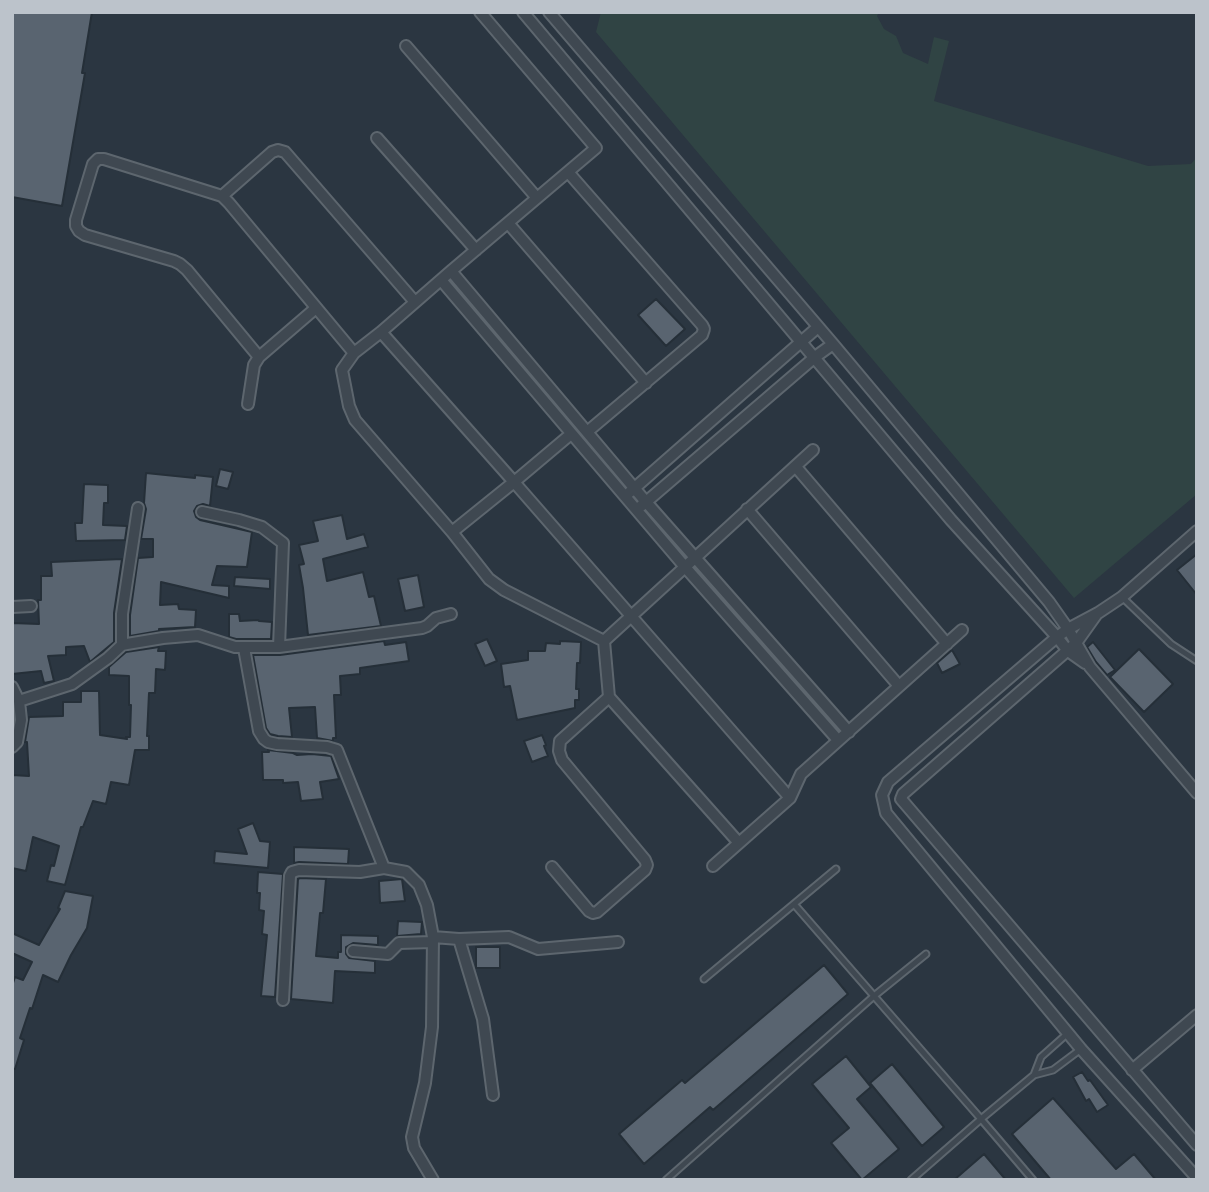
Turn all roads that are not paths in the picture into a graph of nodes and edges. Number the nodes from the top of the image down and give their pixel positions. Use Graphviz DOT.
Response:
graph roads {
  1 [pos="480,12"];
  2 [pos="523,12"];
  3 [pos="550,12"];
  4 [pos="406,46"];
  5 [pos="377,138"];
  6 [pos="568,172"];
  7 [pos="222,196"];
  8 [pos="537,198"];
  9 [pos="508,223"];
  10 [pos="476,250"];
  11 [pos="451,271"];
  12 [pos="441,280"];
  13 [pos="415,302"];
  14 [pos="316,308"];
  15 [pos="818,327"];
  16 [pos="381,332"];
  17 [pos="802,342"];
  18 [pos="833,344"];
  19 [pos="354,353"];
  20 [pos="259,356"];
  21 [pos="815,357"];
  22 [pos="646,383"];
  23 [pos="248,404"];
  24 [pos="587,432"];
  25 [pos="571,434"];
  26 [pos="813,450"];
  27 [pos="796,467"];
  28 [pos="514,482"];
  29 [pos="630,492"];
  30 [pos="646,502"];
  31 [pos="138,508"];
  32 [pos="747,509"];
  33 [pos="636,510"];
  34 [pos="202,512"];
  35 [pos="1197,531"];
  36 [pos="452,532"];
  37 [pos="695,557"];
  38 [pos="685,567"];
  39 [pos="1122,597"];
  40 [pos="31,606"];
  41 [pos="12,607"];
  42 [pos="1098,613"];
  43 [pos="451,614"];
  44 [pos="630,616"];
  45 [pos="1068,629"];
  46 [pos="962,630"];
  47 [pos="1057,637"];
  48 [pos="604,641"];
  49 [pos="947,644"];
  50 [pos="122,645"];
  51 [pos="279,647"];
  52 [pos="1072,647"];
  53 [pos="244,648"];
  54 [pos="1197,661"];
  55 [pos="899,686"];
  56 [pos="12,687"];
  57 [pos="609,697"];
  58 [pos="20,705"];
  59 [pos="849,732"];
  60 [pos="838,740"];
  61 [pos="12,747"];
  62 [pos="1197,793"];
  63 [pos="901,797"];
  64 [pos="790,798"];
  65 [pos="882,800"];
  66 [pos="739,843"];
  67 [pos="713,866"];
  68 [pos="551,867"];
  69 [pos="384,868"];
  70 [pos="836,869"];
  71 [pos="794,904"];
  72 [pos="459,939"];
  73 [pos="432,940"];
  74 [pos="618,942"];
  75 [pos="354,951"];
  76 [pos="926,954"];
  77 [pos="704,979"];
  78 [pos="874,996"];
  79 [pos="284,1000"];
  80 [pos="1197,1015"];
  81 [pos="1068,1033"];
  82 [pos="1080,1049"];
  83 [pos="1132,1070"];
  84 [pos="1034,1075"];
  85 [pos="493,1096"];
  86 [pos="981,1119"];
  87 [pos="1197,1144"];
  88 [pos="1197,1178"];
  89 [pos="433,1180"];
  90 [pos="666,1180"];
  91 [pos="911,1180"];
  92 [pos="1033,1180"];
  1 -- 6 [label="street"];
  2 -- 17 [label="street"];
  3 -- 15 [label="street"];
  4 -- 8 [label="street"];
  5 -- 10 [label="street"];
  6 -- 8 [label="street"];
  6 -- 22 [label="street"];
  7 -- 13 [label="street"];
  7 -- 14 [label="street"];
  7 -- 20 [label="street"];
  8 -- 9 [label="street"];
  9 -- 10 [label="street"];
  9 -- 22 [label="street"];
  10 -- 11 [label="street"];
  11 -- 12 [label="street"];
  11 -- 24 [label="street"];
  12 -- 13 [label="street"];
  12 -- 25 [label="street"];
  13 -- 16 [label="street"];
  14 -- 19 [label="street"];
  14 -- 20 [label="street"];
  15 -- 17 [label="street"];
  15 -- 18 [label="street"];
  16 -- 19 [label="street"];
  16 -- 28 [label="street"];
  17 -- 21 [label="street"];
  17 -- 29 [label="street"];
  18 -- 21 [label="street"];
  18 -- 45 [label="street"];
  19 -- 36 [label="street"];
  20 -- 23 [label="street"];
  21 -- 30 [label="street"];
  21 -- 47 [label="street"];
  22 -- 24 [label="street"];
  24 -- 29 [label="street"];
  25 -- 28 [label="street"];
  25 -- 29 [label="street"];
  26 -- 27 [label="street"];
  27 -- 32 [label="street"];
  27 -- 49 [label="street"];
  28 -- 36 [label="street"];
  28 -- 44 [label="street"];
  29 -- 30 [label="street"];
  29 -- 33 [label="street"];
  30 -- 33 [label="street"];
  30 -- 37 [label="street"];
  31 -- 50 [label="street"];
  32 -- 37 [label="street"];
  32 -- 55 [label="street"];
  33 -- 38 [label="street"];
  34 -- 51 [label="street"];
  35 -- 39 [label="street"];
  36 -- 48 [label="street"];
  37 -- 38 [label="street"];
  37 -- 59 [label="street"];
  38 -- 44 [label="street"];
  38 -- 60 [label="street"];
  39 -- 42 [label="street"];
  39 -- 54 [label="lane"];
  40 -- 41 [label="street"];
  42 -- 45 [label="street"];
  42 -- 52 [label="street"];
  43 -- 51 [label="street"];
  44 -- 48 [label="street"];
  44 -- 64 [label="street"];
  45 -- 47 [label="street"];
  45 -- 52 [label="street"];
  46 -- 49 [label="street"];
  47 -- 52 [label="street"];
  47 -- 65 [label="street"];
  48 -- 57 [label="street"];
  49 -- 55 [label="street"];
  50 -- 53 [label="street"];
  50 -- 58 [label="street"];
  51 -- 53 [label="street"];
  52 -- 62 [label="street"];
  52 -- 63 [label="street"];
  53 -- 69 [label="street"];
  55 -- 59 [label="street"];
  56 -- 58 [label="street"];
  57 -- 66 [label="street"];
  57 -- 68 [label="street"];
  58 -- 61 [label="street"];
  59 -- 60 [label="street"];
  60 -- 64 [label="street"];
  63 -- 65 [label="street"];
  63 -- 83 [label="street"];
  64 -- 66 [label="street"];
  65 -- 81 [label="street"];
  66 -- 67 [label="street"];
  69 -- 73 [label="street"];
  69 -- 79 [label="street"];
  70 -- 71 [label="lane"];
  71 -- 77 [label="lane"];
  71 -- 78 [label="lane"];
  72 -- 73 [label="street"];
  72 -- 74 [label="street"];
  72 -- 85 [label="street"];
  73 -- 75 [label="street"];
  73 -- 89 [label="street"];
  76 -- 78 [label="lane"];
  78 -- 86 [label="lane"];
  78 -- 90 [label="lane"];
  80 -- 83 [label="street"];
  81 -- 82 [label="street"];
  81 -- 84 [label="lane"];
  82 -- 84 [label="lane"];
  82 -- 88 [label="street"];
  83 -- 87 [label="street"];
  84 -- 86 [label="lane"];
  86 -- 91 [label="lane"];
  86 -- 92 [label="lane"];
}
